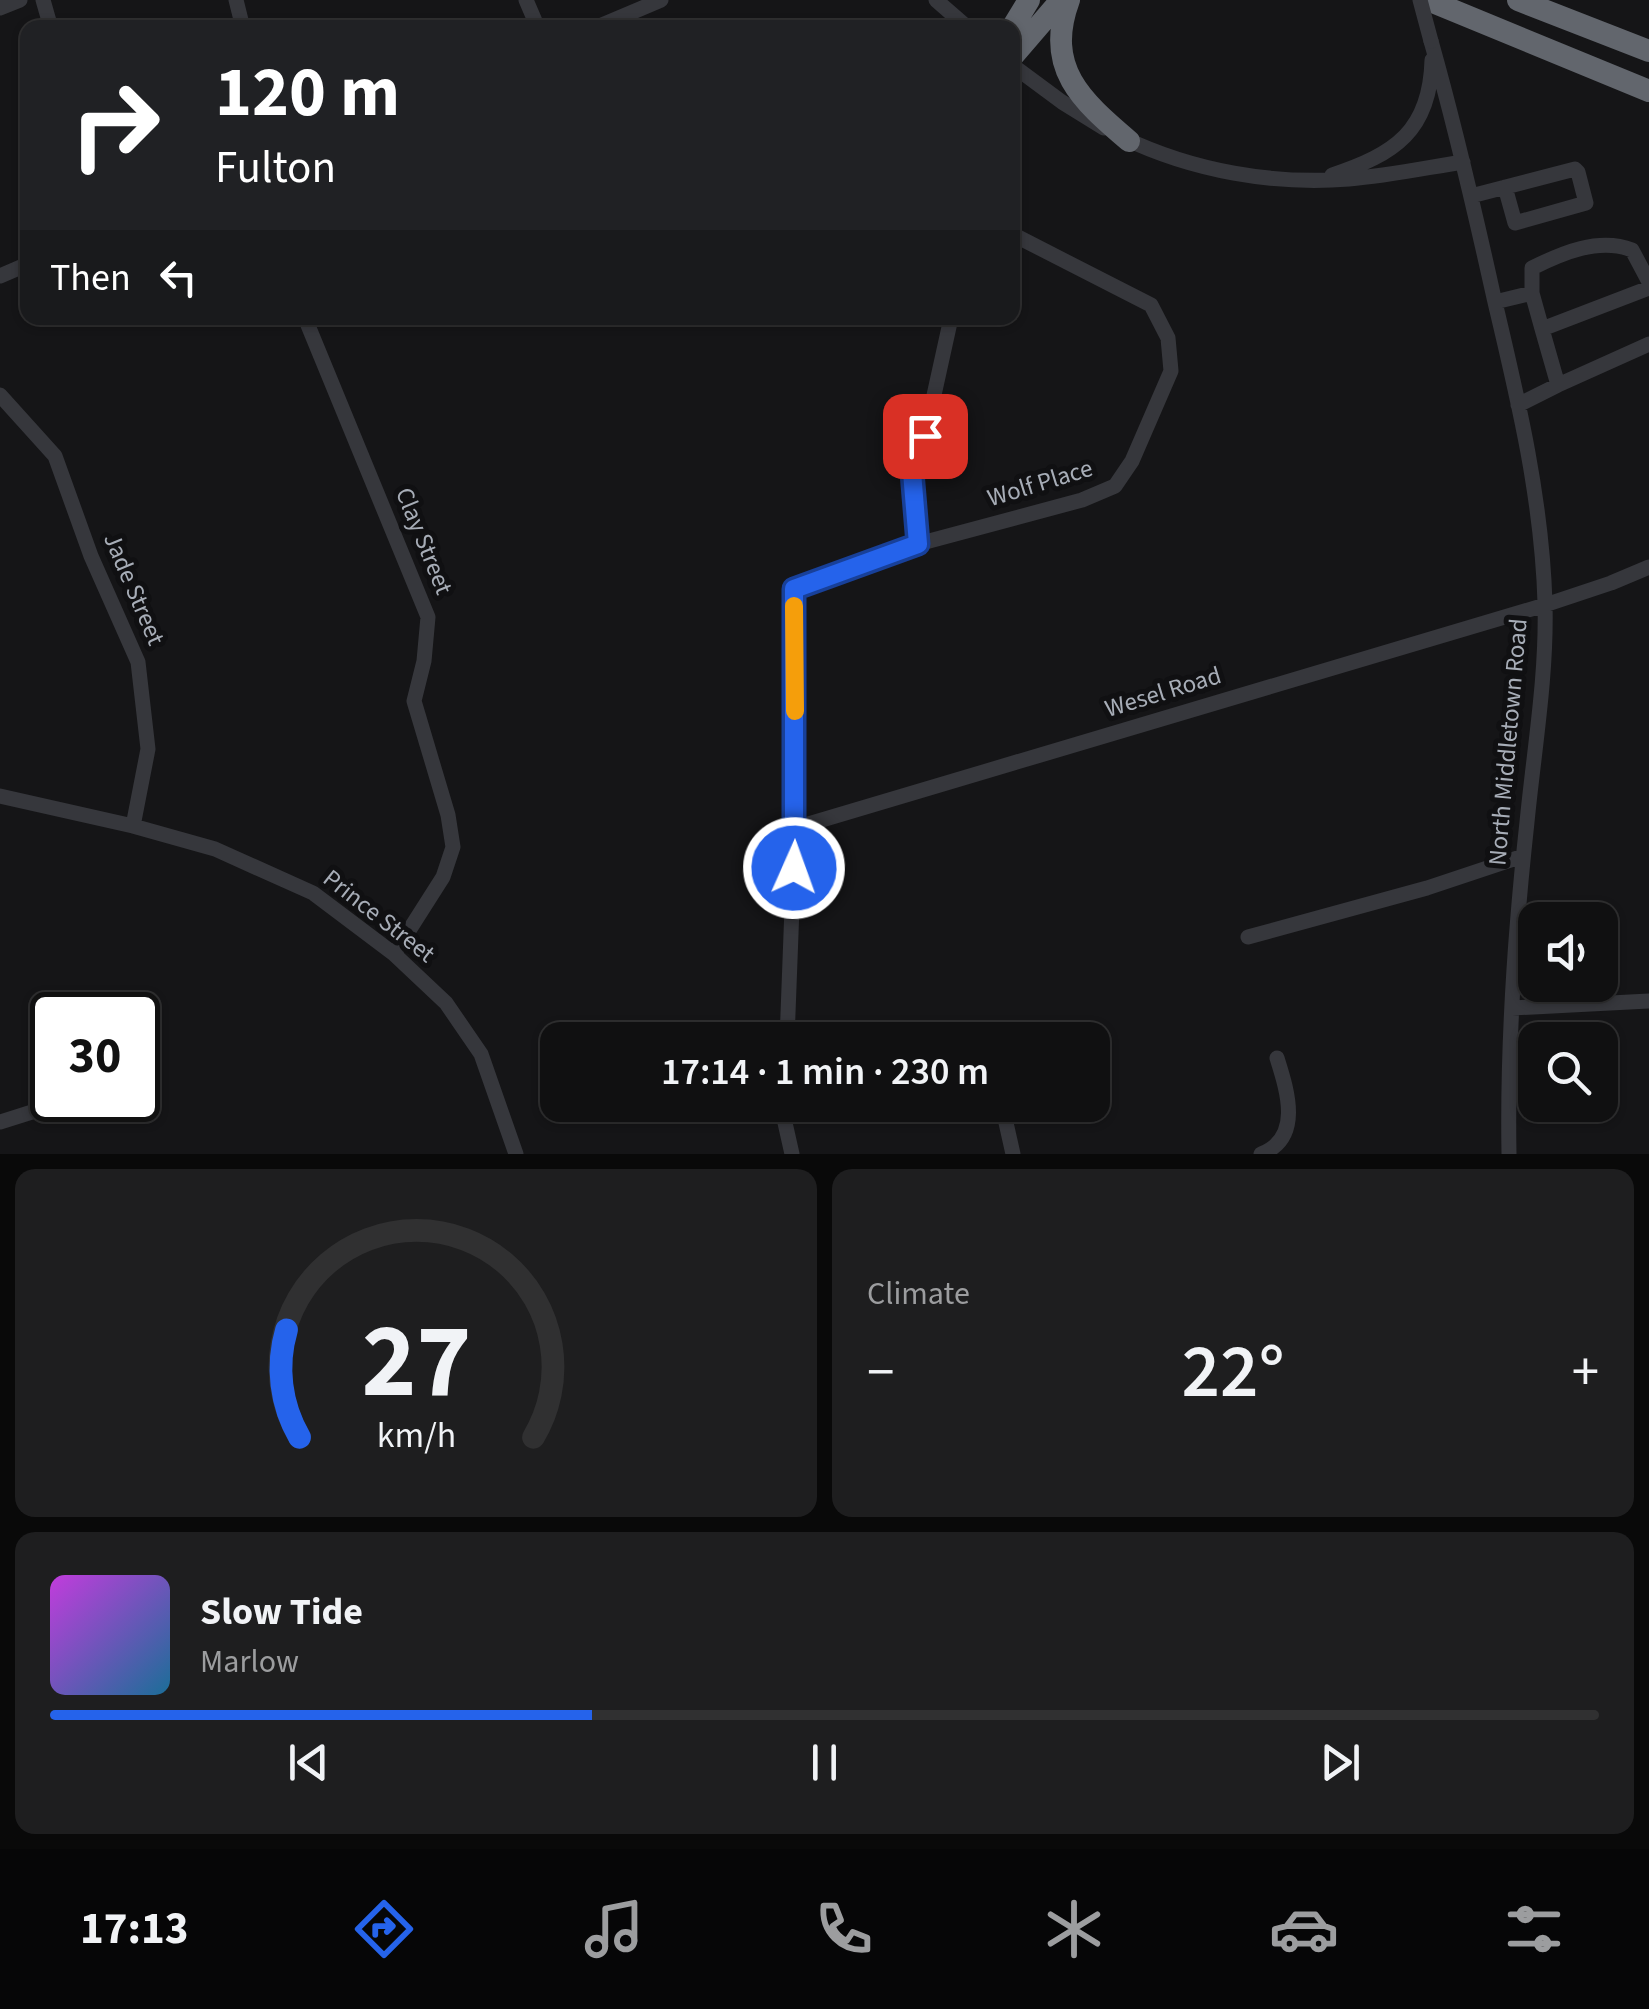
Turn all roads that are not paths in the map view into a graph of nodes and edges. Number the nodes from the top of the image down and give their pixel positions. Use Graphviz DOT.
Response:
graph roads {
  1 [pos="20,0"];
  2 [pos="661,0"];
  3 [pos="936,0"];
  4 [pos="1061,0"];
  5 [pos="1069,0"];
  6 [pos="1408,0"];
  7 [pos="1420,0"];
  8 [pos="1428,0"];
  9 [pos="1518,0"];
  10 [pos="0,8"];
  11 [pos="613,20"];
  12 [pos="959,20"];
  13 [pos="1504,30"];
  14 [pos="1431,41"];
  15 [pos="1020,51"];
  16 [pos="1649,51"];
  17 [pos="1020,67"];
  18 [pos="1649,90"];
  19 [pos="1130,141"];
  20 [pos="1463,162"];
  21 [pos="1318,179"];
  22 [pos="1504,187"];
  23 [pos="1471,196"];
  24 [pos="1020,238"];
  25 [pos="1649,285"];
  26 [pos="1532,293"];
  27 [pos="1495,302"];
  28 [pos="308,325"];
  29 [pos="950,325"];
  30 [pos="1542,330"];
  31 [pos="1649,344"];
  32 [pos="1558,384"];
  33 [pos="0,395"];
  34 [pos="1518,405"];
  35 [pos="918,544"];
  36 [pos="1649,568"];
  37 [pos="1545,605"];
  38 [pos="0,796"];
  39 [pos="133,826"];
  40 [pos="796,828"];
  41 [pos="1523,856"];
  42 [pos="1248,938"];
  43 [pos="394,954"];
  44 [pos="1649,1001"];
  45 [pos="1512,1008"];
  46 [pos="788,1022"];
  47 [pos="1277,1058"];
  48 [pos="30,1113"];
  49 [pos="0,1122"];
  50 [pos="785,1122"];
  51 [pos="1006,1122"];
  52 [pos="516,1154"];
  53 [pos="792,1154"];
  54 [pos="1013,1154"];
  55 [pos="1262,1154"];
  56 [pos="1509,1154"];
  1 -- 10 [label="street"];
  2 -- 11 [label="street"];
  3 -- 12 [label="street"];
  4 -- 15 [label="highway"];
  5 -- 19 [label="highway"];
  6 -- 13 [label="highway"];
  7 -- 14 [label="street, North Middletown Road, bridge"];
  8 -- 13 [label="highway"];
  9 -- 16 [label="highway"];
  13 -- 18 [label="highway"];
  14 -- 20 [label="street, North Middletown Road"];
  14 -- 21 [label="street"];
  17 -- 19 [label="street"];
  19 -- 21 [label="street"];
  20 -- 21 [label="street"];
  20 -- 23 [label="street, North Middletown Road"];
  22 -- 22 [label="street"];
  22 -- 23 [label="street"];
  23 -- 27 [label="street, North Middletown Road"];
  24 -- 35 [label="street, Wolf Place"];
  25 -- 26 [label="street"];
  25 -- 30 [label="street"];
  26 -- 27 [label="street"];
  26 -- 30 [label="street"];
  27 -- 34 [label="street, North Middletown Road"];
  28 -- 43 [label="street, Clay Street"];
  29 -- 35 [label="street"];
  30 -- 32 [label="street"];
  31 -- 32 [label="street"];
  32 -- 34 [label="street"];
  33 -- 39 [label="street, Jade Street"];
  34 -- 37 [label="street, North Middletown Road"];
  35 -- 40 [label="street, Wolf Place"];
  36 -- 37 [label="street, Wesel Road"];
  37 -- 40 [label="street, Wesel Road"];
  37 -- 41 [label="street, North Middletown Road"];
  38 -- 39 [label="street, Prince Street"];
  39 -- 43 [label="street, Prince Street"];
  40 -- 46 [label="street"];
  41 -- 42 [label="street"];
  41 -- 45 [label="street, North Middletown Road"];
  43 -- 52 [label="street, Prince Street"];
  44 -- 45 [label="street"];
  45 -- 56 [label="street, North Middletown Road"];
  47 -- 55 [label="street"];
  48 -- 49 [label="street"];
  50 -- 53 [label="street"];
  51 -- 54 [label="street"];
}
